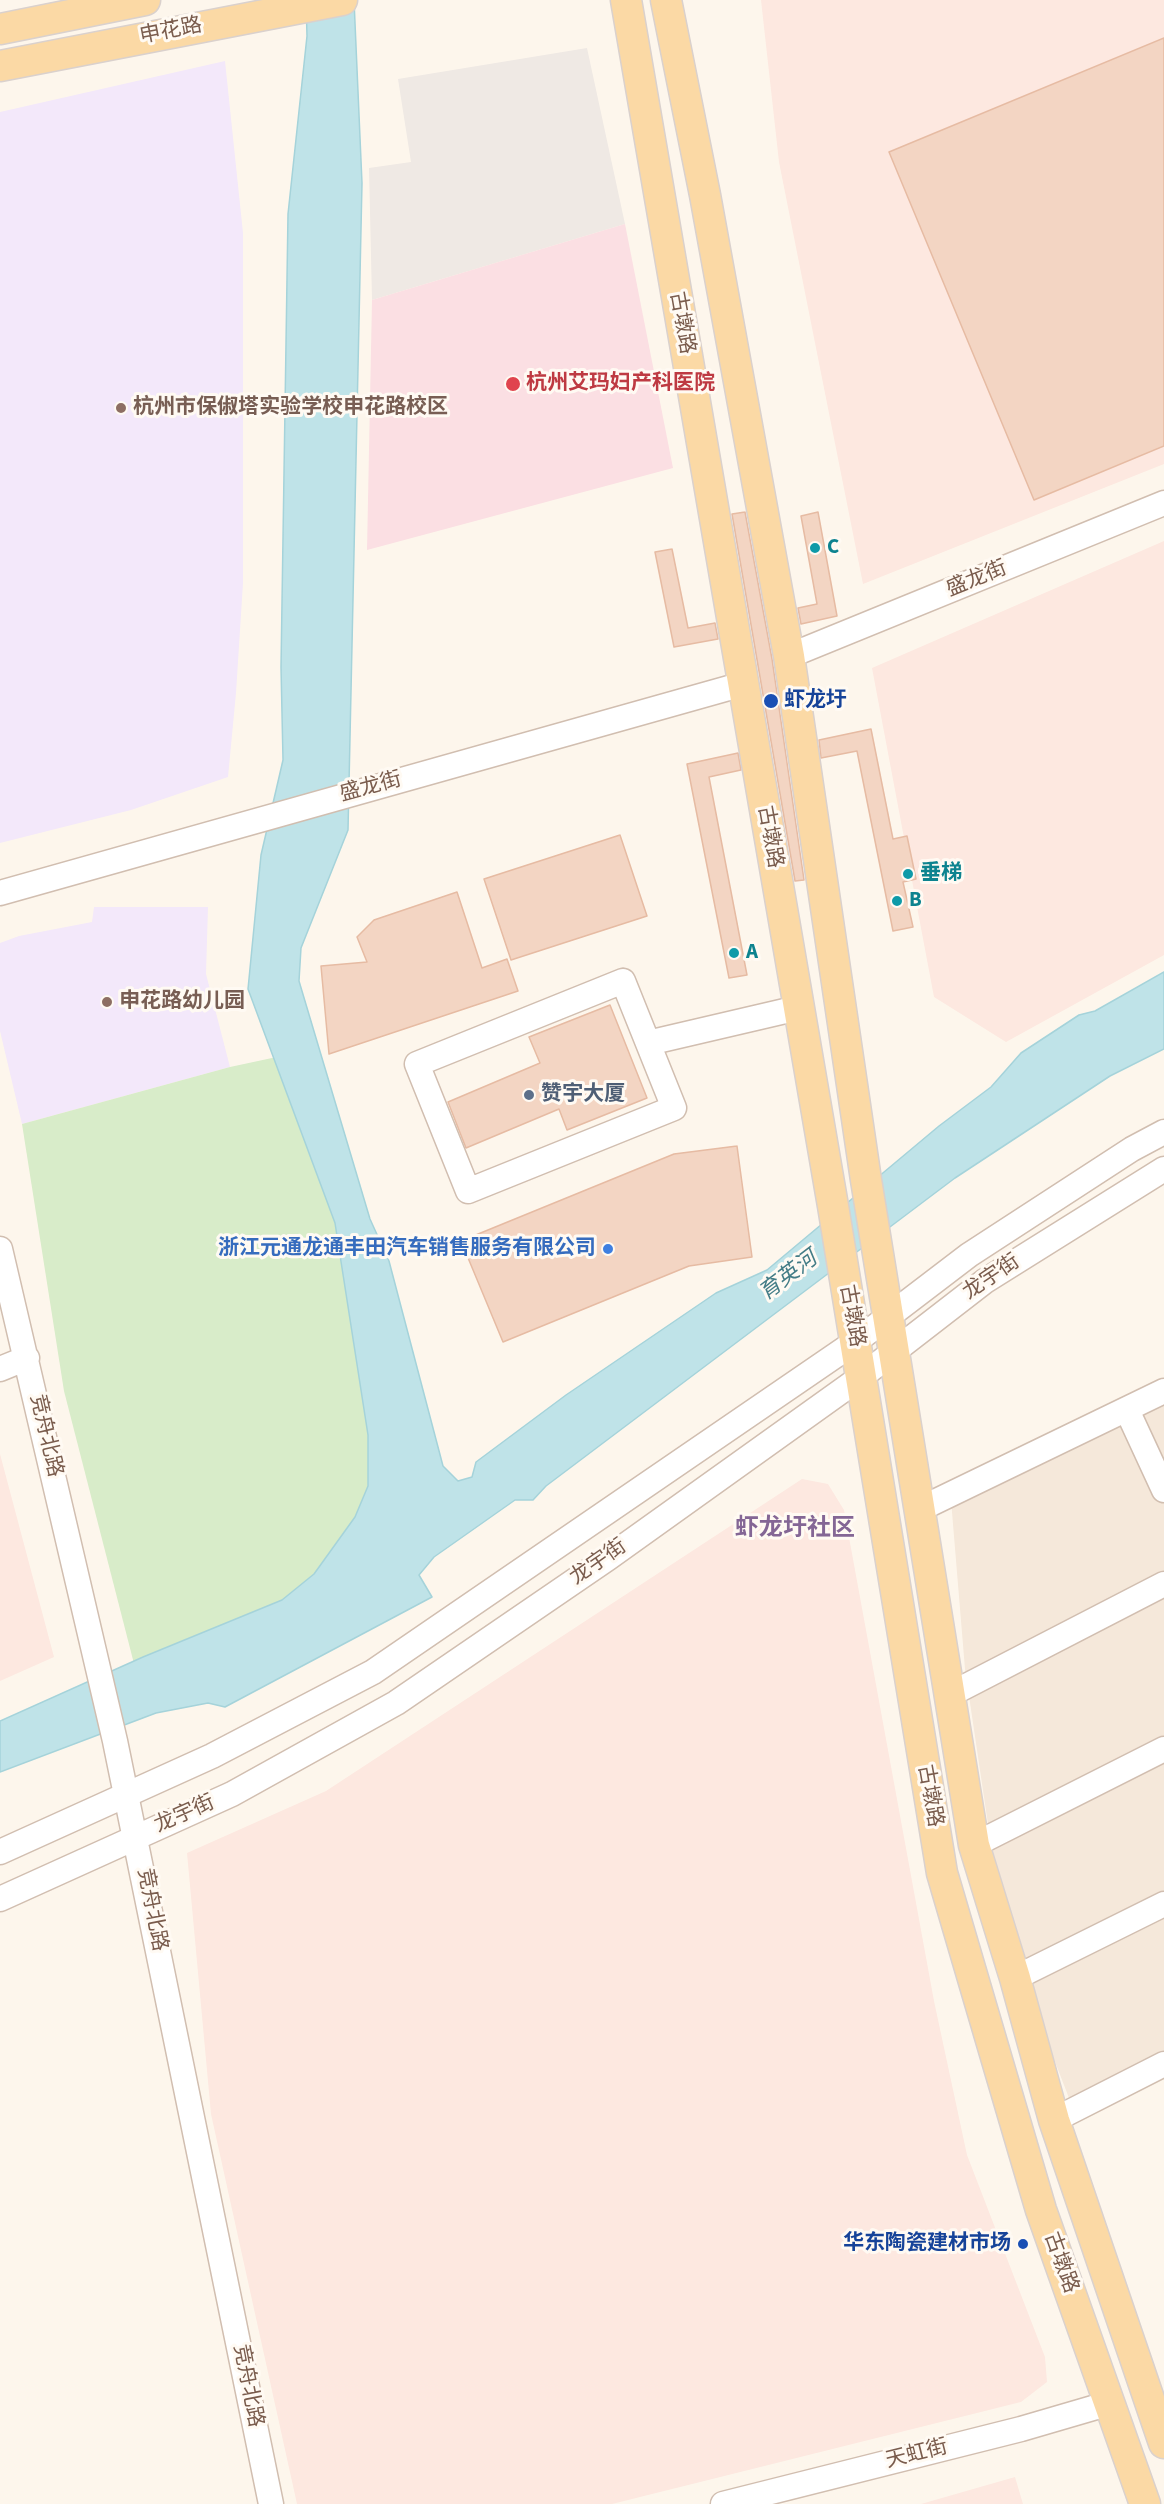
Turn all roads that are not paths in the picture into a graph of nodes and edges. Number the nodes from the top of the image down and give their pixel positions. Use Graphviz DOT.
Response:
graph roads {
  1 [pos="145,0"];
  2 [pos="342,0"];
  3 [pos="626,0"];
  4 [pos="666,0"];
  5 [pos="0,29"];
  6 [pos="0,66"];
  7 [pos="1164,503"];
  8 [pos="789,656"];
  9 [pos="743,684"];
  10 [pos="0,893"];
  11 [pos="798,1008"];
  12 [pos="648,1042"];
  13 [pos="1164,1132"];
  14 [pos="1164,1169"];
  15 [pos="0,1249"];
  16 [pos="890,1314"];
  17 [pos="855,1342"];
  18 [pos="894,1349"];
  19 [pos="27,1358"];
  20 [pos="0,1369"];
  21 [pos="861,1377"];
  22 [pos="1164,1391"];
  23 [pos="1127,1410"];
  24 [pos="1164,1490"];
  25 [pos="918,1510"];
  26 [pos="1164,1584"];
  27 [pos="949,1695"];
  28 [pos="1164,1749"];
  29 [pos="125,1795"];
  30 [pos="136,1838"];
  31 [pos="974,1845"];
  32 [pos="0,1852"];
  33 [pos="0,1899"];
  34 [pos="1164,1904"];
  35 [pos="1015,1978"];
  36 [pos="1164,2064"];
  37 [pos="1054,2120"];
  38 [pos="1155,2389"];
  39 [pos="1110,2403"];
  40 [pos="1164,2443"];
  41 [pos="271,2504"];
  42 [pos="723,2504"];
  43 [pos="1145,2504"];
  1 -- 5 [label="main road, 申花路"];
  2 -- 6 [label="main road, 申花路"];
  3 -- 9 [label="main road, 古墩路"];
  4 -- 8 [label="main road, 古墩路"];
  7 -- 8 [label="street, 盛龙街"];
  8 -- 16 [label="main road, 古墩路"];
  9 -- 10 [label="street, 盛龙街"];
  9 -- 11 [label="main road, 古墩路"];
  11 -- 12 [label="street"];
  11 -- 17 [label="main road, 古墩路"];
  12 -- 12 [label="street"];
  13 -- 16 [label="street, 龙宇街"];
  14 -- 18 [label="street, 龙宇街"];
  15 -- 19 [label="street, 竞舟北路"];
  16 -- 17 [label="street, 龙宇街"];
  16 -- 18 [label="main road, 古墩路"];
  17 -- 21 [label="main road, 古墩路"];
  17 -- 29 [label="street, 龙宇街"];
  18 -- 21 [label="street, 龙宇街"];
  18 -- 25 [label="main road, 古墩路"];
  19 -- 20 [label="street"];
  19 -- 29 [label="street, 竞舟北路"];
  21 -- 30 [label="street, 龙宇街"];
  21 -- 39 [label="main road, 古墩路"];
  22 -- 23 [label="street"];
  23 -- 24 [label="street"];
  23 -- 25 [label="street"];
  25 -- 27 [label="main road, 古墩路"];
  26 -- 27 [label="street"];
  27 -- 31 [label="main road, 古墩路"];
  28 -- 31 [label="street"];
  29 -- 30 [label="street, 竞舟北路"];
  29 -- 32 [label="street, 龙宇街"];
  30 -- 33 [label="street, 龙宇街"];
  30 -- 41 [label="street, 竞舟北路"];
  31 -- 35 [label="main road, 古墩路"];
  34 -- 35 [label="street"];
  35 -- 37 [label="main road, 古墩路"];
  36 -- 37 [label="street"];
  37 -- 38 [label="main road, 古墩路"];
  38 -- 40 [label="main road, 古墩路"];
  39 -- 42 [label="street, 天虹街"];
  39 -- 43 [label="main road, 古墩路"];
}
